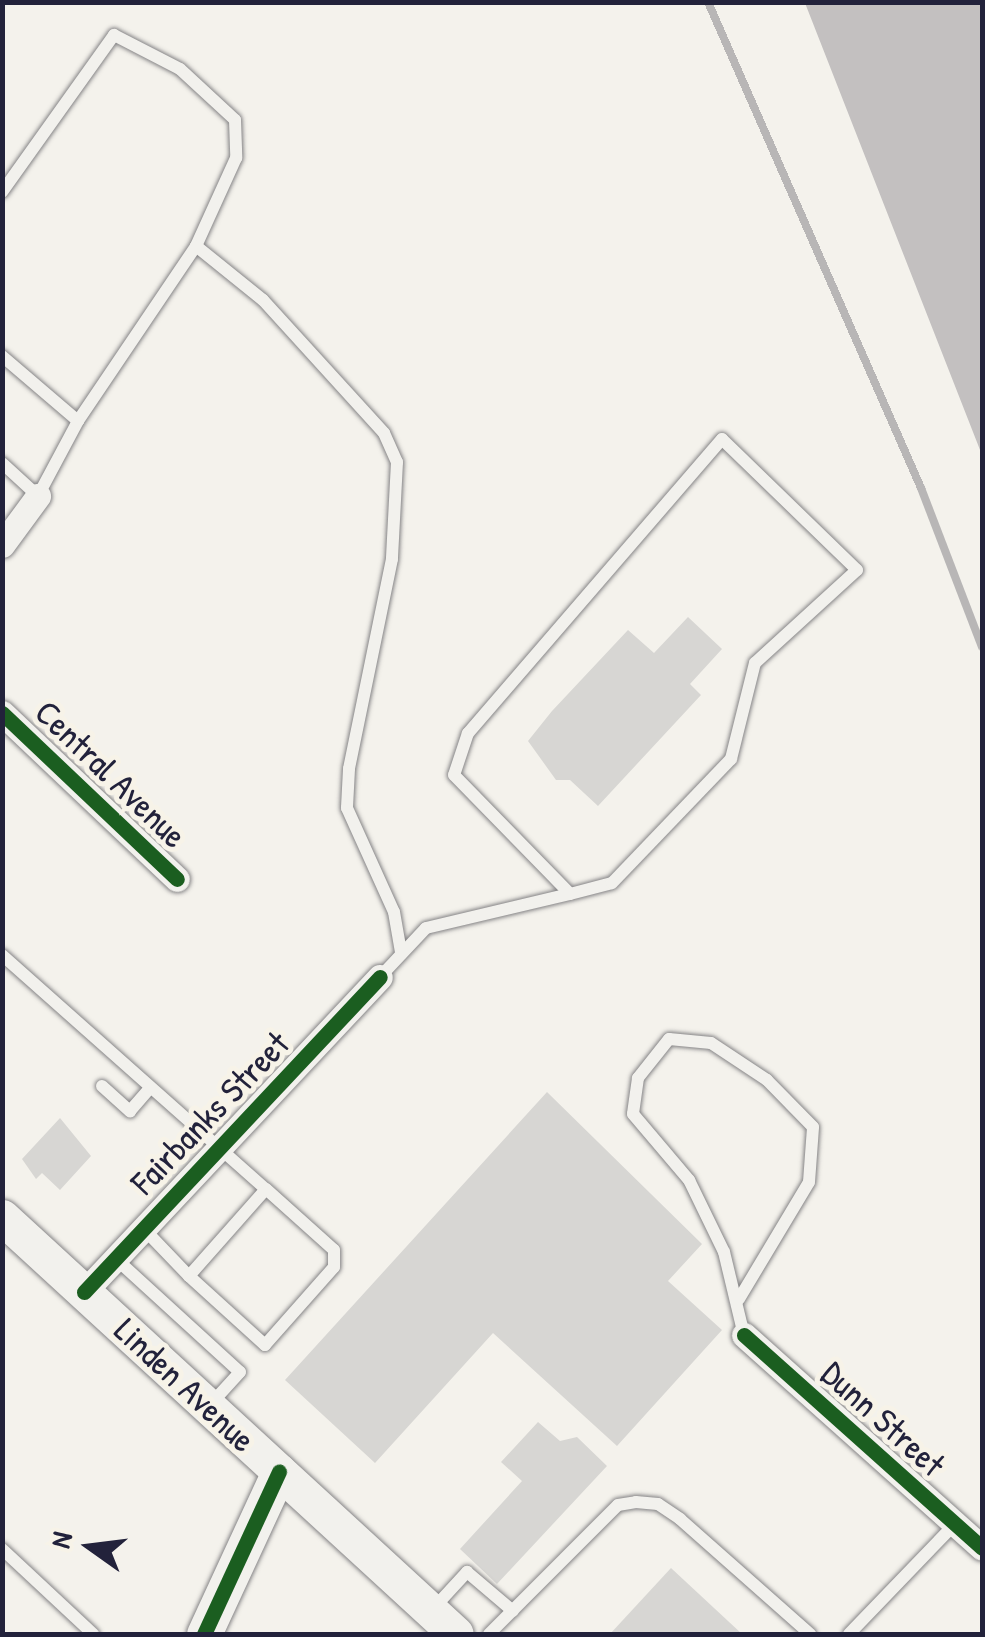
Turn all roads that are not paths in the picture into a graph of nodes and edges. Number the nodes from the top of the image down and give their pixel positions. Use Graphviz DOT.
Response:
graph roads {
  1 [pos="2,192"];
  2 [pos="196,246"];
  3 [pos="2,356"];
  4 [pos="78,421"];
  5 [pos="2,463"];
  6 [pos="38,496"];
  7 [pos="2,545"];
  8 [pos="2,713"];
  9 [pos="178,879"];
  10 [pos="570,894"];
  11 [pos="401,952"];
  12 [pos="2,955"];
  13 [pos="380,978"];
  14 [pos="102,1086"];
  15 [pos="149,1089"];
  16 [pos="216,1150"];
  17 [pos="266,1189"];
  18 [pos="2,1217"];
  19 [pos="142,1228"];
  20 [pos="114,1258"];
  21 [pos="189,1276"];
  22 [pos="84,1292"];
  23 [pos="739,1299"];
  24 [pos="744,1335"];
  25 [pos="208,1406"];
  26 [pos="279,1472"];
  27 [pos="955,1524"];
  28 [pos="982,1548"];
  29 [pos="2,1549"];
  30 [pos="512,1611"];
  31 [pos="445,1627"];
  32 [pos="93,1634"];
  33 [pos="204,1634"];
  34 [pos="489,1634"];
  35 [pos="810,1634"];
  36 [pos="850,1634"];
  1 -- 2 [label="lane"];
  2 -- 4 [label="lane"];
  2 -- 11 [label="lane"];
  3 -- 4 [label="lane"];
  4 -- 6 [label="lane"];
  5 -- 6 [label="lane"];
  6 -- 7 [label="street"];
  8 -- 9 [label="street, Central Avenue"];
  10 -- 10 [label="lane"];
  10 -- 11 [label="lane"];
  11 -- 13 [label="lane"];
  12 -- 15 [label="lane"];
  13 -- 16 [label="street, Fairbanks Street"];
  14 -- 15 [label="lane"];
  15 -- 16 [label="lane"];
  16 -- 17 [label="lane"];
  16 -- 19 [label="street, Fairbanks Street"];
  17 -- 21 [label="lane"];
  17 -- 21 [label="lane"];
  18 -- 22 [label="main road, Linden Avenue"];
  19 -- 20 [label="street, Fairbanks Street"];
  19 -- 21 [label="lane"];
  20 -- 22 [label="street, Fairbanks Street"];
  20 -- 25 [label="lane"];
  22 -- 25 [label="main road, Linden Avenue"];
  23 -- 23 [label="lane"];
  23 -- 24 [label="lane"];
  24 -- 27 [label="street, Dunn Street"];
  25 -- 26 [label="main road, Linden Avenue"];
  26 -- 31 [label="main road, Linden Avenue"];
  26 -- 33 [label="main road"];
  27 -- 28 [label="street, Dunn Street"];
  27 -- 36 [label="lane"];
  29 -- 32 [label="lane"];
  30 -- 31 [label="lane"];
  30 -- 34 [label="lane"];
  30 -- 35 [label="lane"];
}
